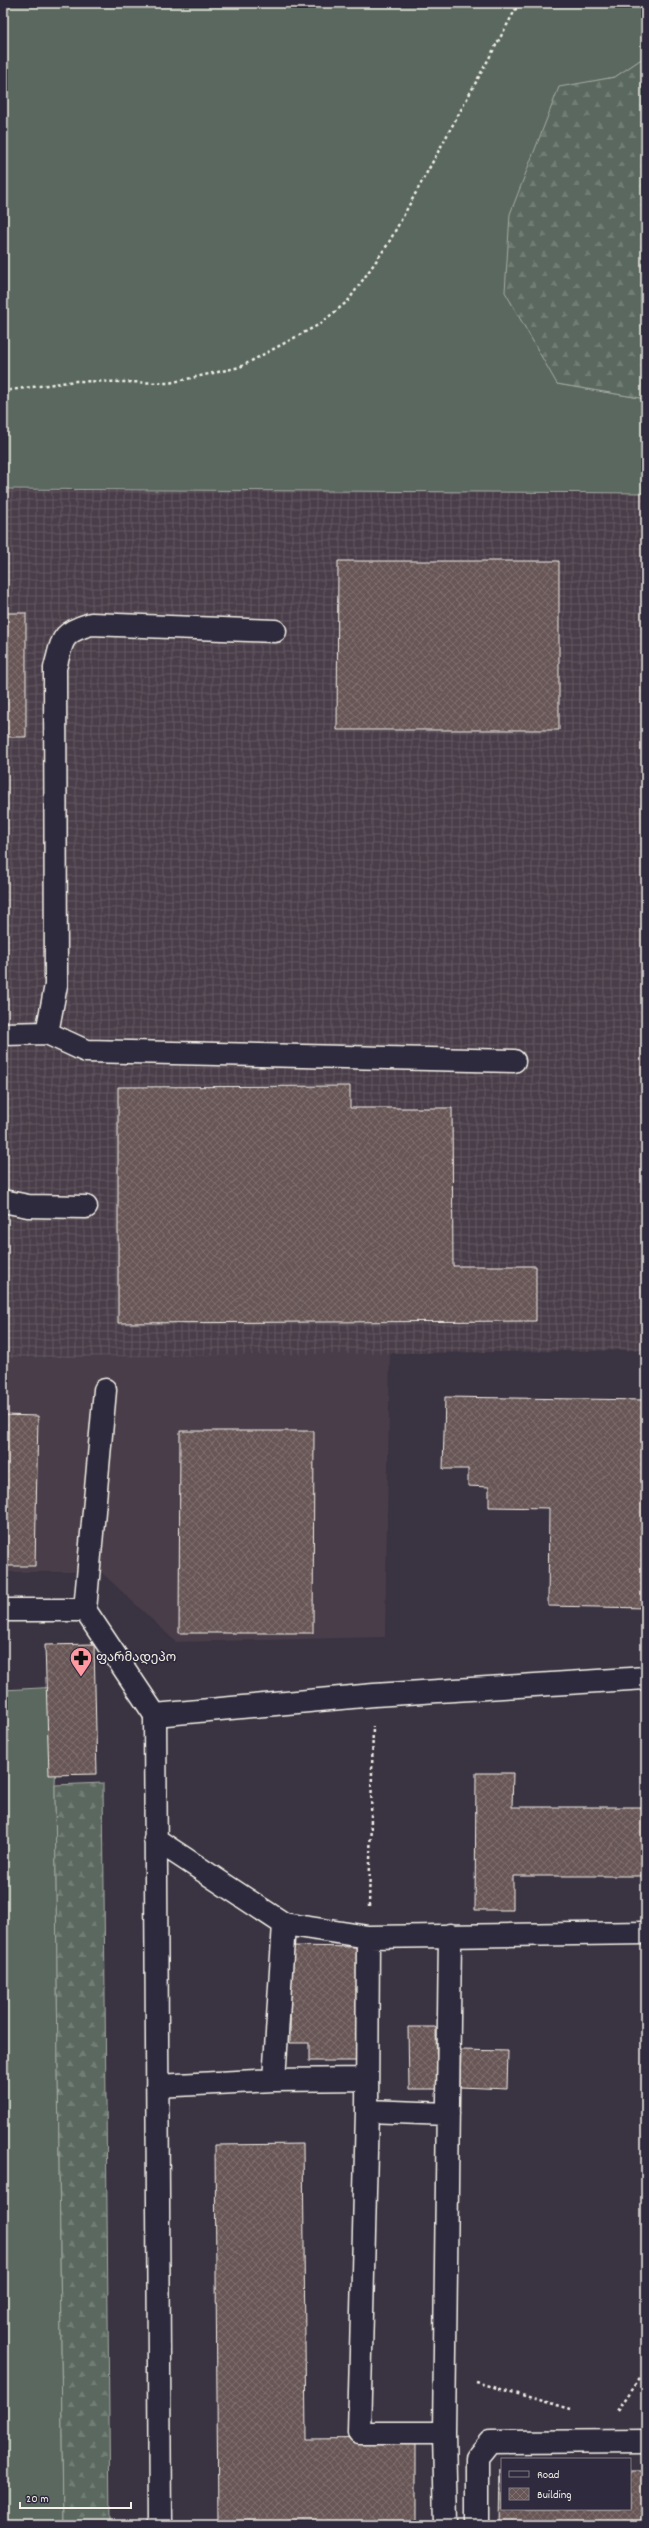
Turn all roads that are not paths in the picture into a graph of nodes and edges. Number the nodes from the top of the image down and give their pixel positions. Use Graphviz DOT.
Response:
graph roads {
  1 [pos="275,631"];
  2 [pos="47,1033"];
  3 [pos="3,1034"];
  4 [pos="514,1061"];
  5 [pos="3,1201"];
  6 [pos="86,1208"];
  7 [pos="105,1390"];
  8 [pos="3,1610"];
  9 [pos="85,1610"];
  10 [pos="646,1678"];
  11 [pos="155,1715"];
  12 [pos="155,1839"];
  13 [pos="284,1924"];
  14 [pos="646,1933"];
  15 [pos="450,1935"];
  16 [pos="368,1937"];
  17 [pos="367,2079"];
  18 [pos="274,2080"];
  19 [pos="157,2086"];
  20 [pos="367,2112"];
  21 [pos="448,2114"];
  22 [pos="444,2433"];
  23 [pos="646,2441"];
  24 [pos="160,2525"];
  25 [pos="446,2525"];
  26 [pos="477,2525"];
  1 -- 2 [label="street"];
  2 -- 3 [label="street"];
  2 -- 4 [label="street"];
  5 -- 6 [label="street"];
  7 -- 9 [label="street"];
  8 -- 9 [label="street"];
  9 -- 11 [label="street"];
  10 -- 11 [label="street"];
  11 -- 12 [label="street"];
  12 -- 13 [label="street"];
  12 -- 19 [label="street"];
  13 -- 16 [label="street"];
  13 -- 18 [label="street"];
  14 -- 15 [label="street"];
  15 -- 16 [label="street"];
  15 -- 21 [label="street"];
  16 -- 17 [label="street"];
  17 -- 18 [label="street"];
  17 -- 20 [label="street"];
  18 -- 19 [label="street"];
  19 -- 24 [label="street"];
  20 -- 21 [label="street"];
  20 -- 22 [label="street"];
  21 -- 22 [label="street"];
  22 -- 25 [label="street"];
  23 -- 26 [label="street"];
}
